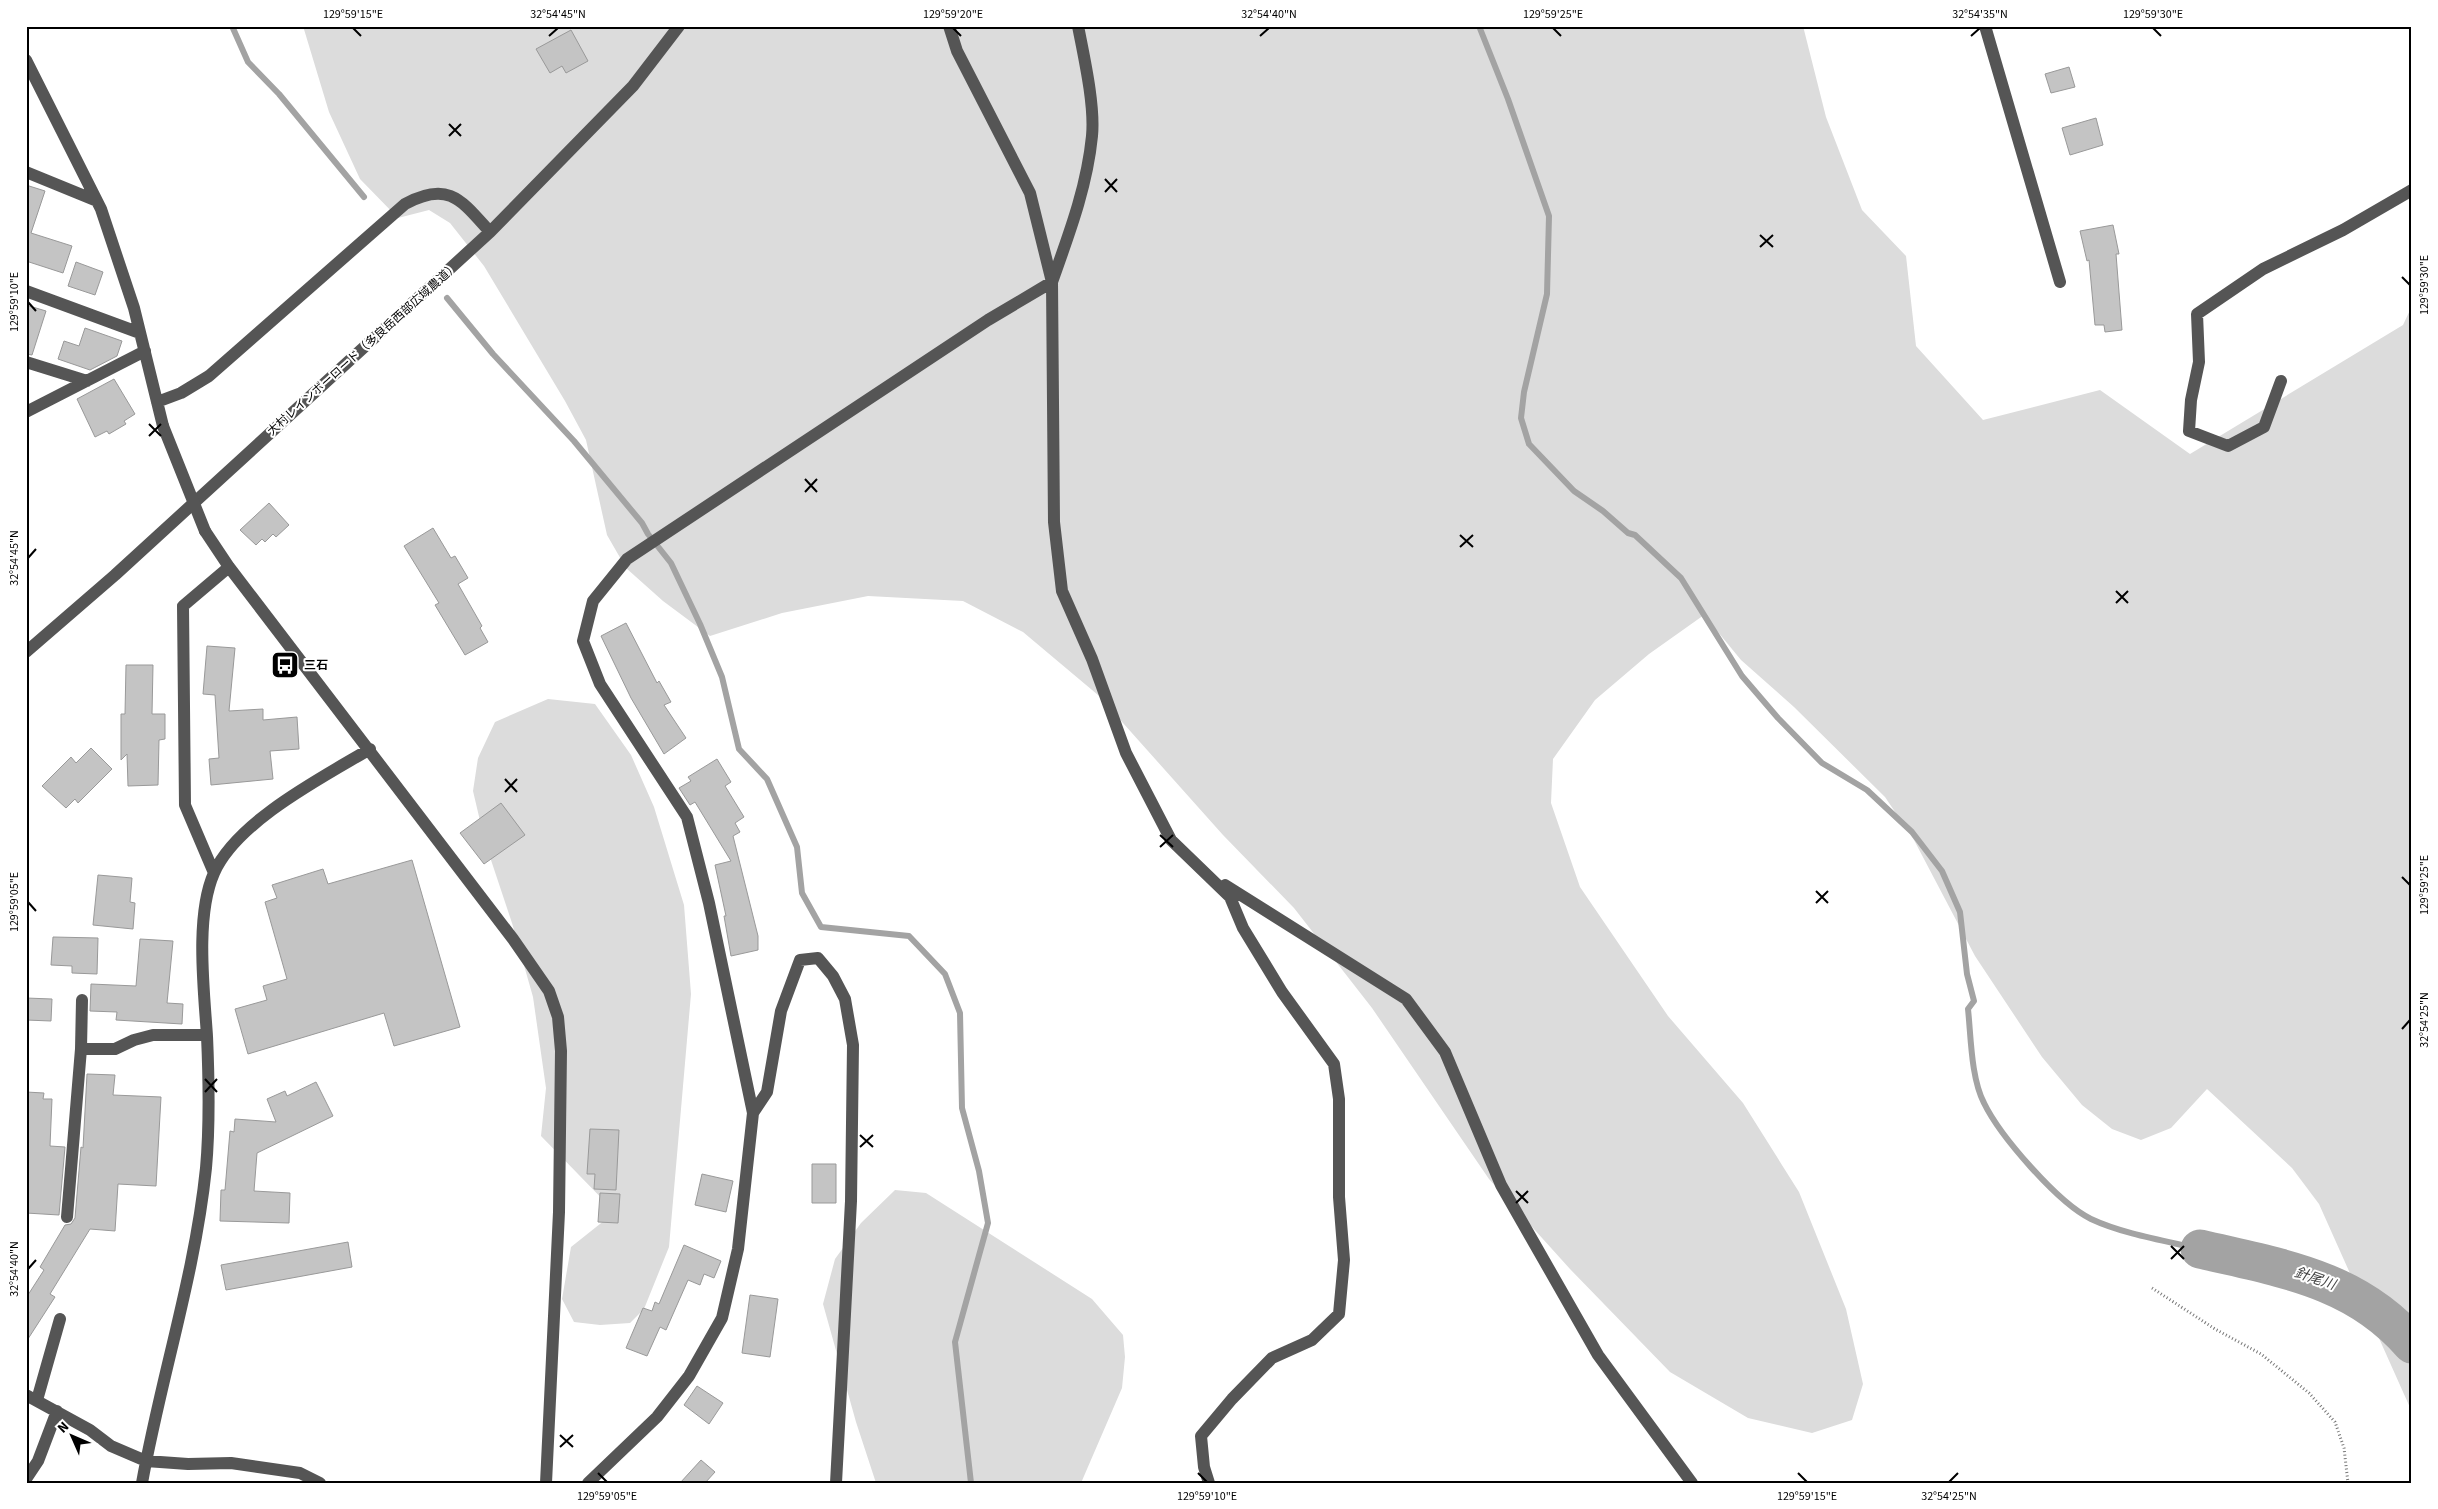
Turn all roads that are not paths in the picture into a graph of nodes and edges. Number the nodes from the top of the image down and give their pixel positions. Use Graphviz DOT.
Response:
graph roads {
  1 [pos="679,26"];
  2 [pos="949,26"];
  3 [pos="1078,26"];
  4 [pos="1985,26"];
  5 [pos="26,60"];
  6 [pos="26,172"];
  7 [pos="2412,190"];
  8 [pos="98,201"];
  9 [pos="490,232"];
  10 [pos="1052,282"];
  11 [pos="2060,282"];
  12 [pos="26,291"];
  13 [pos="140,333"];
  14 [pos="145,351"];
  15 [pos="26,362"];
  16 [pos="87,381"];
  17 [pos="2282,381"];
  18 [pos="157,402"];
  19 [pos="26,412"];
  20 [pos="230,567"];
  21 [pos="26,652"];
  22 [pos="370,749"];
  23 [pos="214,873"];
  24 [pos="1206,874"];
  25 [pos="82,1000"];
  26 [pos="207,1035"];
  27 [pos="82,1048"];
  28 [pos="753,1113"];
  29 [pos="67,1217"];
  30 [pos="60,1319"];
  31 [pos="32,1397"];
  32 [pos="56,1412"];
  33 [pos="146,1461"];
  34 [pos="26,1479"];
  35 [pos="142,1483"];
  36 [pos="320,1483"];
  37 [pos="546,1483"];
  38 [pos="588,1483"];
  39 [pos="836,1483"];
  40 [pos="1208,1483"];
  41 [pos="1692,1483"];
  1 -- 9 [label="street, 大村レインボーロード（多良岳西部広域農道）"];
  2 -- 10 [label="street"];
  3 -- 10 [label="street"];
  4 -- 11 [label="street"];
  5 -- 8 [label="street"];
  6 -- 8 [label="street"];
  7 -- 17 [label="street"];
  8 -- 13 [label="street"];
  9 -- 18 [label="street"];
  9 -- 21 [label="street, 大村レインボーロード（多良岳西部広域農道）"];
  10 -- 24 [label="street"];
  10 -- 28 [label="street"];
  12 -- 13 [label="street"];
  13 -- 14 [label="street"];
  14 -- 16 [label="street"];
  14 -- 18 [label="street"];
  15 -- 16 [label="street"];
  16 -- 19 [label="street"];
  18 -- 20 [label="street, bridge"];
  20 -- 22 [label="street"];
  20 -- 23 [label="street"];
  22 -- 23 [label="street"];
  22 -- 37 [label="street"];
  23 -- 26 [label="street"];
  24 -- 40 [label="street"];
  24 -- 41 [label="street"];
  25 -- 27 [label="street"];
  26 -- 27 [label="street"];
  26 -- 33 [label="street"];
  27 -- 29 [label="street"];
  28 -- 38 [label="street"];
  28 -- 39 [label="street"];
  30 -- 31 [label="street"];
  31 -- 32 [label="street"];
  32 -- 33 [label="street"];
  32 -- 34 [label="street"];
  33 -- 35 [label="street"];
  33 -- 36 [label="street"];
}
